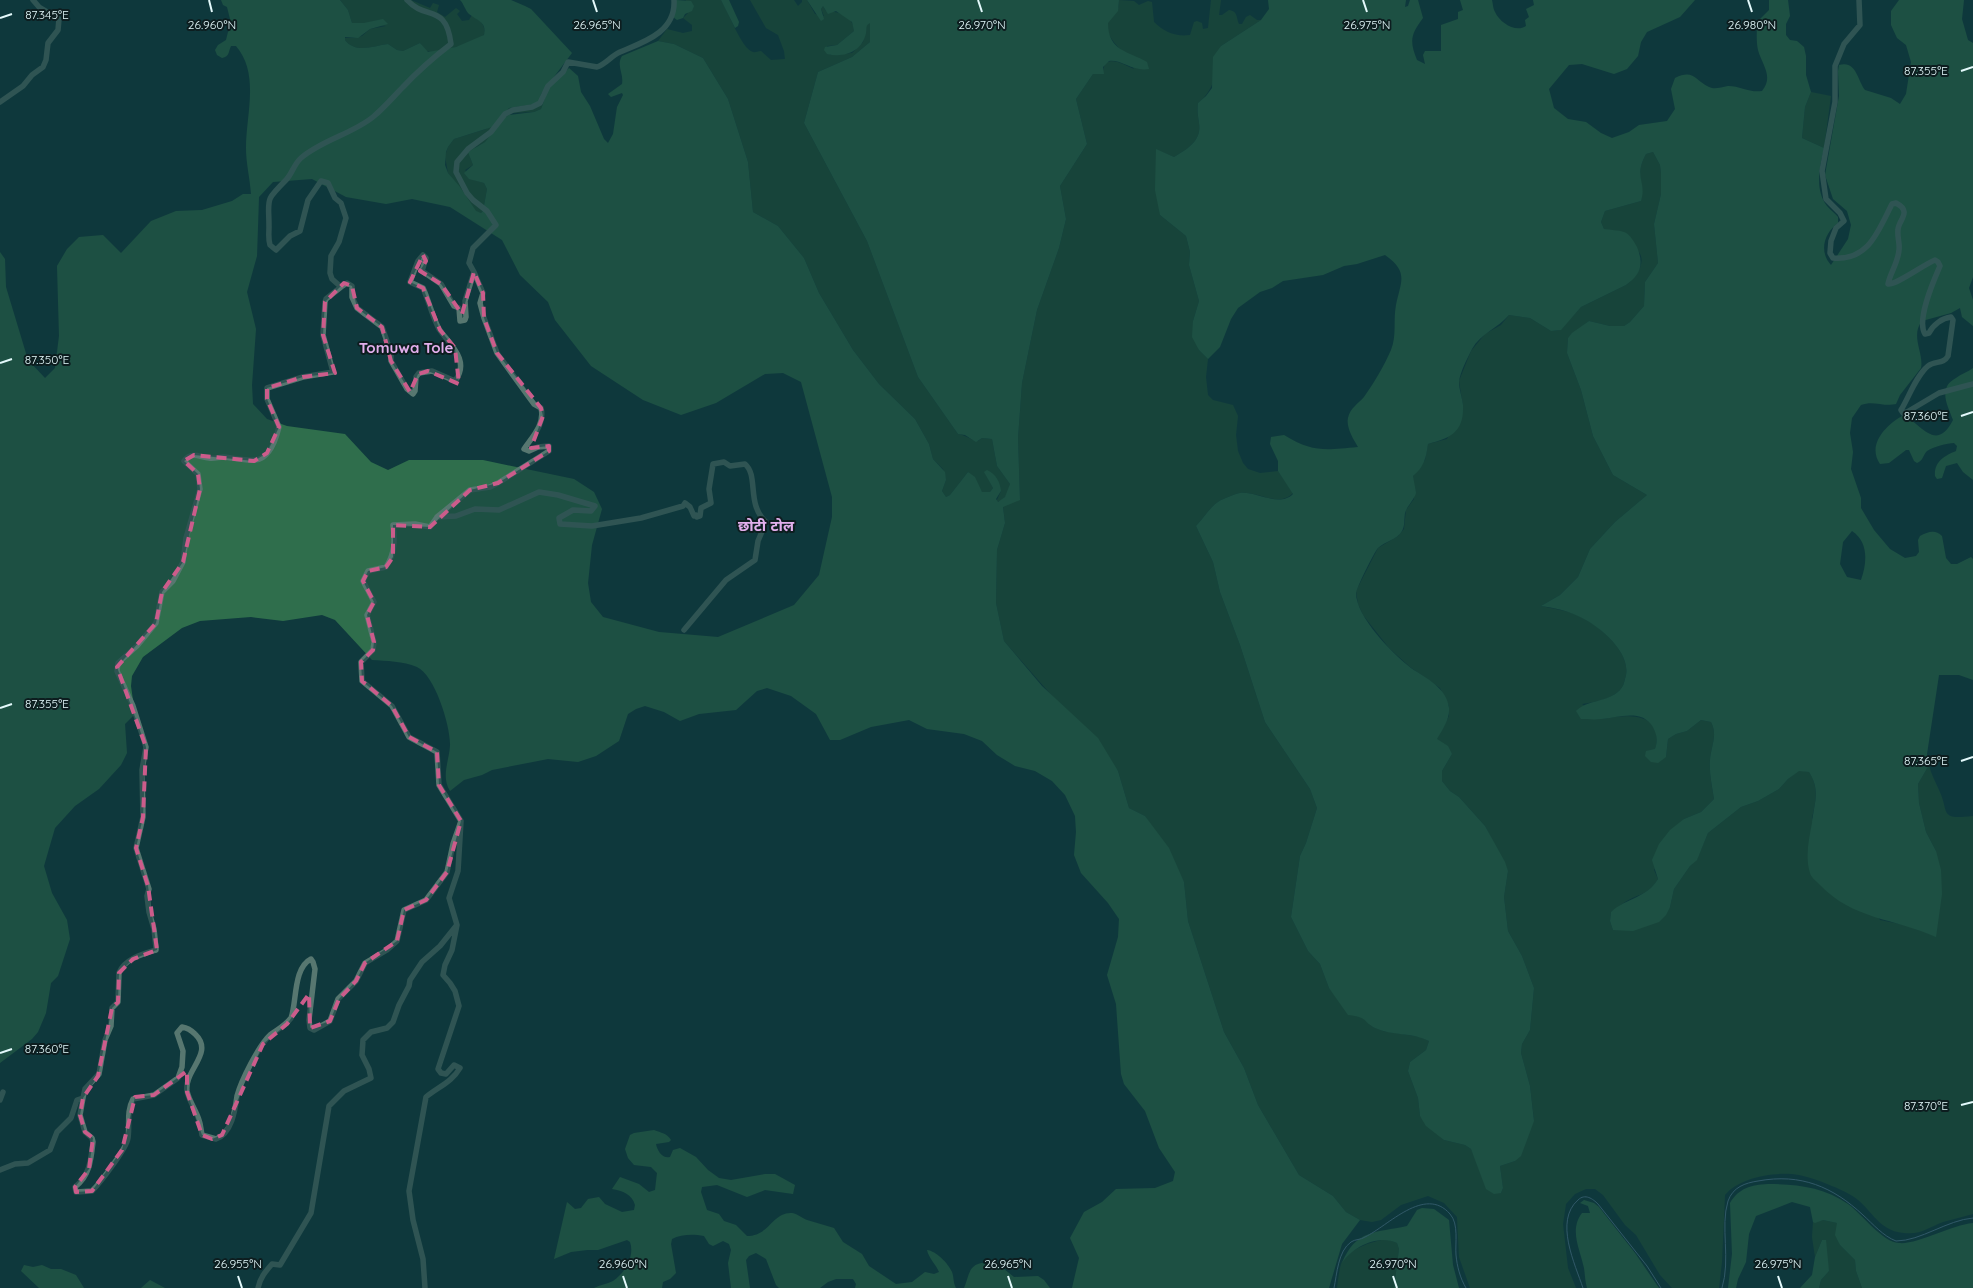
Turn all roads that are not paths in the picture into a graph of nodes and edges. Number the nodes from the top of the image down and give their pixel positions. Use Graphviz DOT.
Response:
graph roads {
  1 [pos="34,0"];
  2 [pos="407,0"];
  3 [pos="674,0"];
  4 [pos="1859,0"];
  5 [pos="0,102"];
  6 [pos="474,272"];
  7 [pos="341,287"];
  8 [pos="1973,384"];
  9 [pos="437,517"];
  10 [pos="684,630"];
  11 [pos="461,821"];
  12 [pos="457,925"];
  13 [pos="3,1092"];
  14 [pos="83,1098"];
  15 [pos="0,1100"];
  16 [pos="0,1170"];
  17 [pos="258,1288"];
  18 [pos="425,1288"];
  1 -- 5 [label="street"];
  2 -- 7 [label="street"];
  3 -- 6 [label="street"];
  4 -- 8 [label="street"];
  6 -- 7 [label="street"];
  6 -- 9 [label="street"];
  7 -- 14 [label="street"];
  9 -- 10 [label="street"];
  9 -- 11 [label="street"];
  11 -- 12 [label="street"];
  11 -- 14 [label="street"];
  12 -- 17 [label="street"];
  12 -- 18 [label="street"];
  13 -- 15 [label="street"];
  14 -- 16 [label="street"];
}
